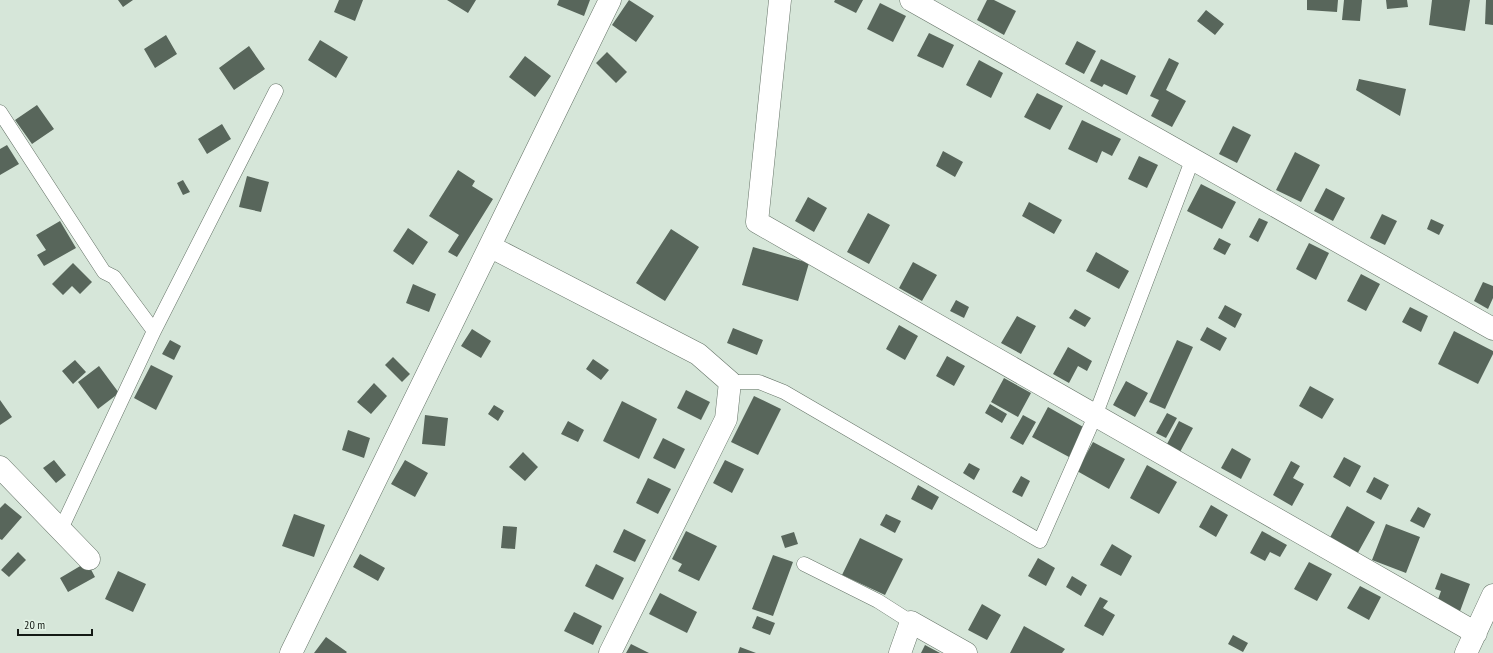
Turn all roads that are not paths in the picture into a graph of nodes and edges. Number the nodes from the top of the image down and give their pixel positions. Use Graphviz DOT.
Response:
graph roads {
  1 [pos="610,0"];
  2 [pos="780,0"];
  3 [pos="911,0"];
  4 [pos="276,91"];
  5 [pos="0,112"];
  6 [pos="1193,158"];
  7 [pos="491,247"];
  8 [pos="1493,329"];
  9 [pos="154,331"];
  10 [pos="730,382"];
  11 [pos="1095,416"];
  12 [pos="0,467"];
  13 [pos="61,529"];
  14 [pos="89,559"];
  15 [pos="804,564"];
  16 [pos="1493,594"];
  17 [pos="912,622"];
  18 [pos="1476,633"];
  19 [pos="291,653"];
  20 [pos="610,653"];
  21 [pos="900,653"];
  22 [pos="966,653"];
  23 [pos="1466,653"];
  1 -- 7 [label="street"];
  2 -- 11 [label="street"];
  3 -- 6 [label="street"];
  4 -- 9 [label="lane"];
  5 -- 9 [label="lane"];
  6 -- 8 [label="street"];
  6 -- 11 [label="lane"];
  7 -- 10 [label="street"];
  7 -- 19 [label="street"];
  9 -- 13 [label="lane"];
  10 -- 11 [label="lane"];
  10 -- 20 [label="street"];
  11 -- 18 [label="street"];
  12 -- 13 [label="street"];
  13 -- 14 [label="street"];
  15 -- 17 [label="lane"];
  16 -- 18 [label="street"];
  17 -- 21 [label="street"];
  17 -- 22 [label="street"];
  18 -- 23 [label="street"];
}
